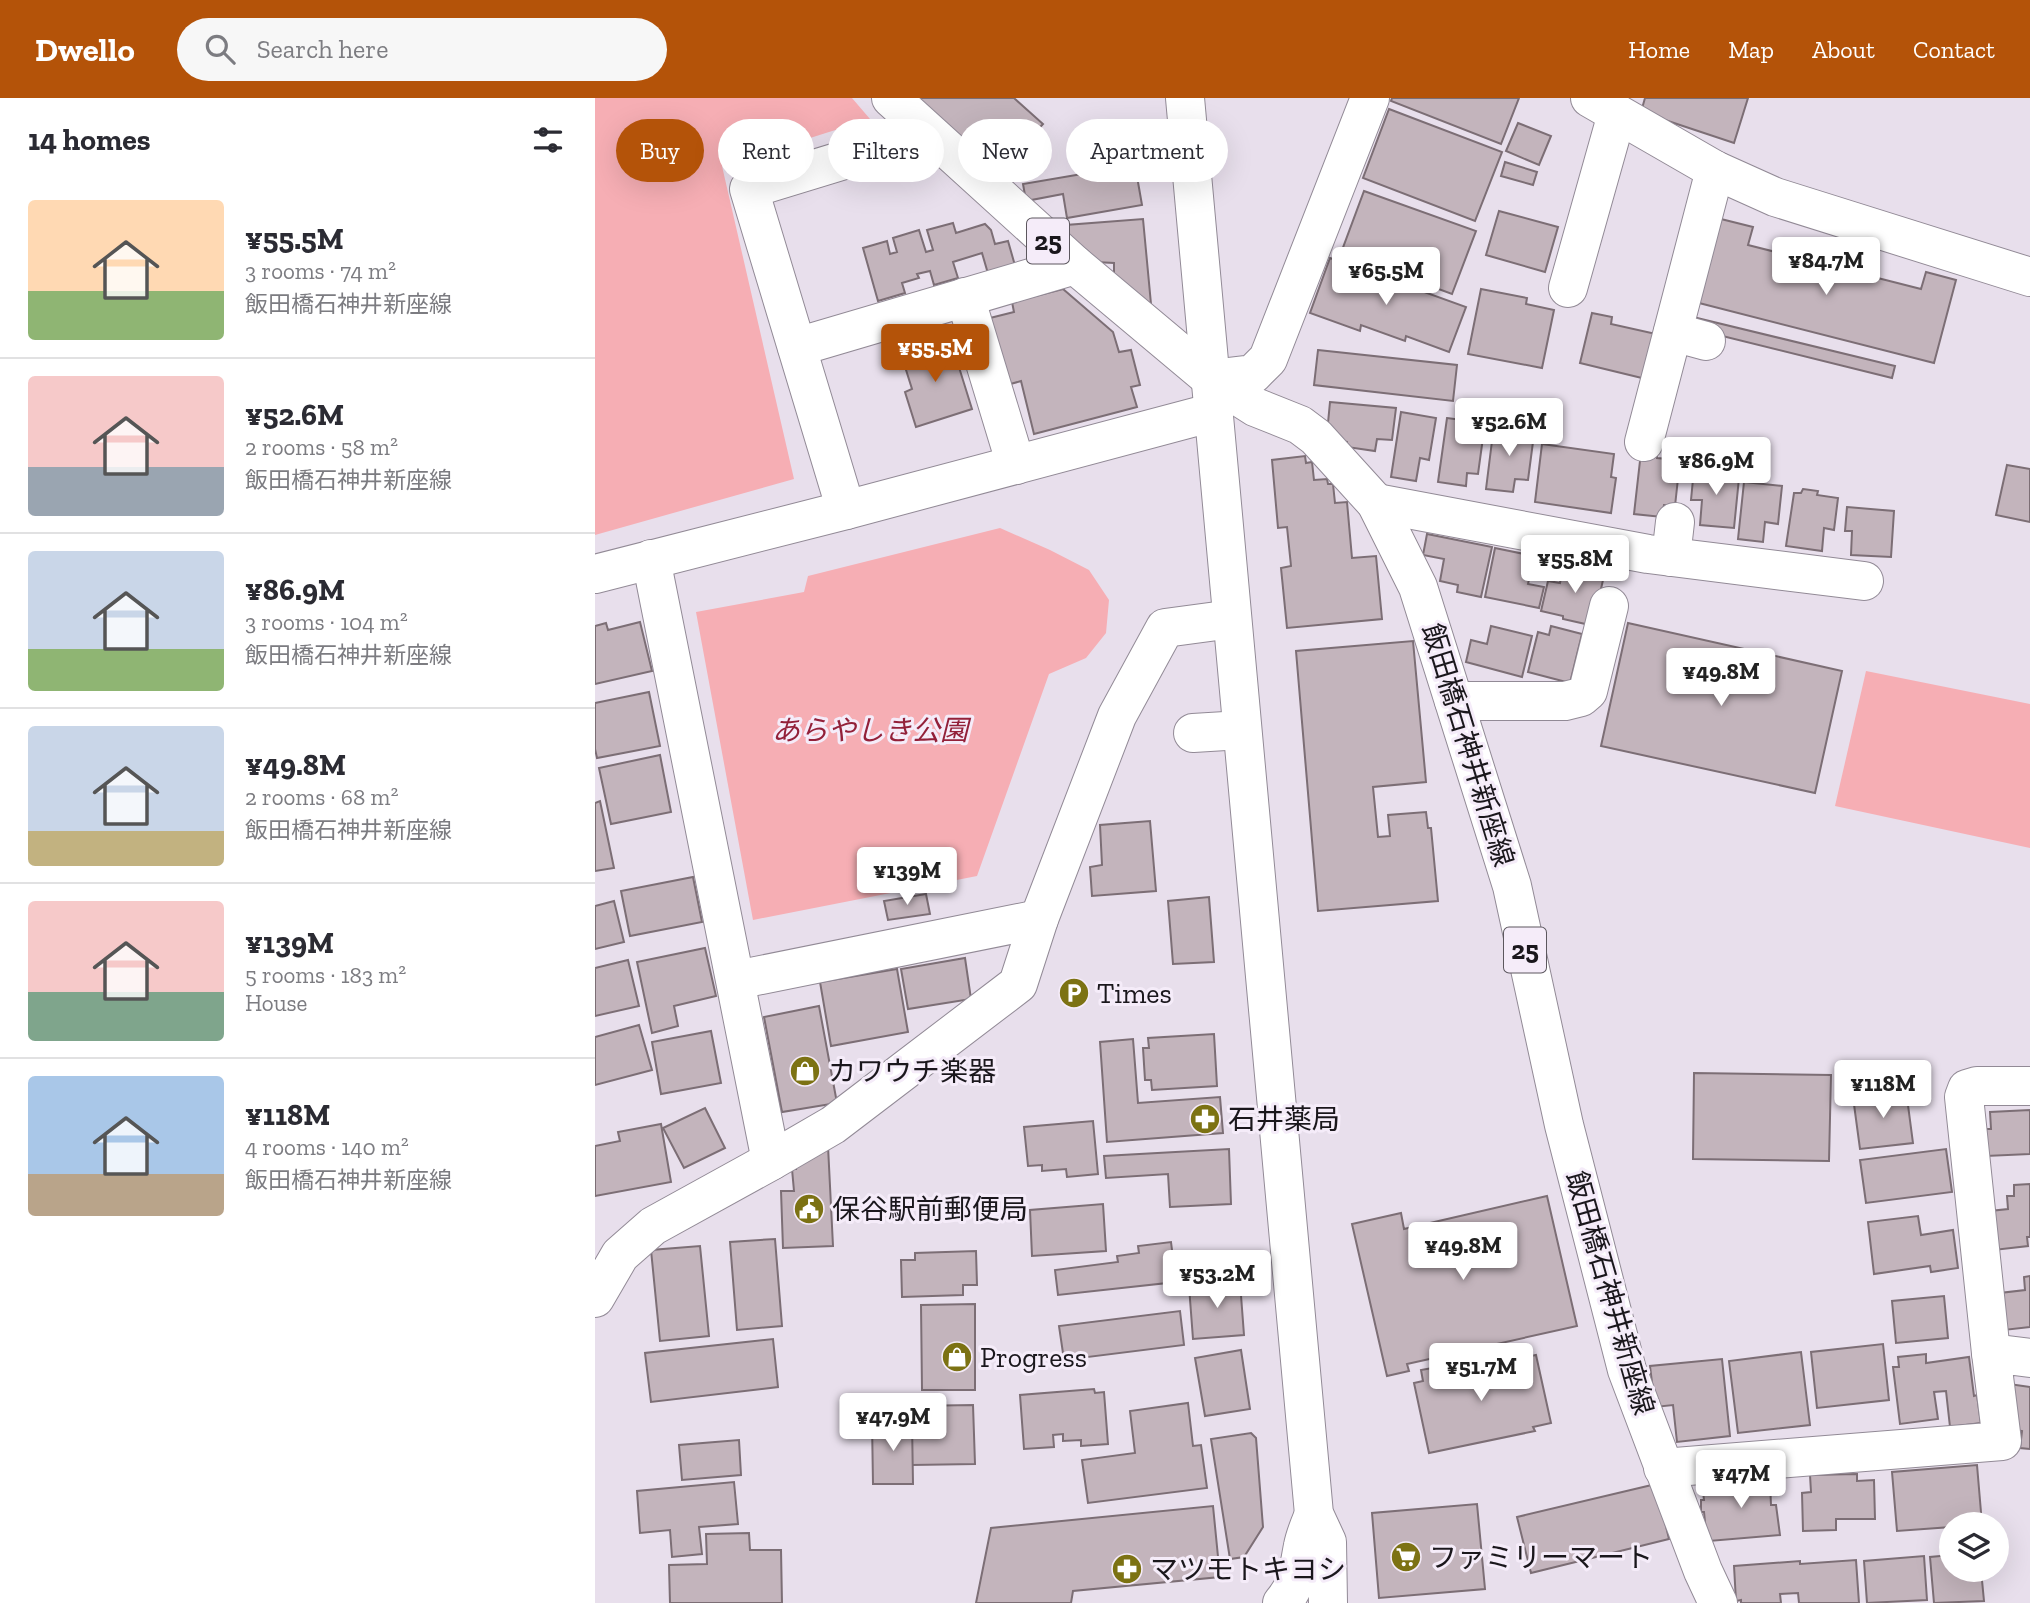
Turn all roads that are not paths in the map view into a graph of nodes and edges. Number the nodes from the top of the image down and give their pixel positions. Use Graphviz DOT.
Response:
graph roads {
  1 [pos="891,98"];
  2 [pos="1185,98"];
  3 [pos="1370,98"];
  4 [pos="1603,106"];
  5 [pos="913,119"];
  6 [pos="944,147"];
  7 [pos="828,165"];
  8 [pos="1715,170"];
  9 [pos="1076,265"];
  10 [pos="2030,277"];
  11 [pos="1568,288"];
  12 [pos="965,298"];
  13 [pos="797,347"];
  14 [pos="1212,395"];
  15 [pos="1644,442"];
  16 [pos="1016,465"];
  17 [pos="1376,503"];
  18 [pos="846,510"];
  19 [pos="651,559"];
  20 [pos="595,574"];
  21 [pos="1864,581"];
  22 [pos="1609,606"];
  23 [pos="1232,619"];
  24 [pos="1454,701"];
  25 [pos="1242,730"];
  26 [pos="1193,733"];
  27 [pos="1039,919"];
  28 [pos="736,980"];
  29 [pos="2030,1086"];
  30 [pos="771,1161"];
  31 [pos="595,1298"];
  32 [pos="1991,1353"];
  33 [pos="2030,1358"];
  34 [pos="1663,1468"];
  35 [pos="1314,1514"];
  36 [pos="1282,1603"];
  37 [pos="1328,1603"];
  38 [pos="1718,1603"];
  1 -- 5 [label="street, 飯田橋石神井新座線 / 25"];
  2 -- 14 [label="street"];
  3 -- 14 [label="street"];
  4 -- 8 [label="street"];
  4 -- 11 [label="street"];
  6 -- 9 [label="street, 飯田橋石神井新座線 / 25"];
  7 -- 13 [label="street"];
  8 -- 10 [label="street"];
  8 -- 15 [label="street"];
  9 -- 12 [label="street"];
  9 -- 14 [label="street, 飯田橋石神井新座線 / 25"];
  12 -- 13 [label="street"];
  12 -- 16 [label="street"];
  13 -- 18 [label="street"];
  14 -- 16 [label="street"];
  14 -- 17 [label="street, 飯田橋石神井新座線 / 25"];
  14 -- 23 [label="street"];
  16 -- 18 [label="street"];
  17 -- 21 [label="street"];
  17 -- 24 [label="street, 飯田橋石神井新座線 / 25"];
  18 -- 19 [label="street"];
  19 -- 20 [label="street"];
  19 -- 28 [label="street"];
  22 -- 24 [label="street"];
  23 -- 25 [label="street"];
  23 -- 27 [label="street"];
  24 -- 34 [label="street, 飯田橋石神井新座線 / 25"];
  25 -- 26 [label="street"];
  25 -- 35 [label="street"];
  27 -- 28 [label="street"];
  27 -- 30 [label="street"];
  28 -- 30 [label="street"];
  29 -- 32 [label="street"];
  30 -- 31 [label="street"];
  32 -- 33 [label="street"];
  32 -- 34 [label="street"];
  34 -- 38 [label="street, 飯田橋石神井新座線 / 25"];
  35 -- 36 [label="street"];
  35 -- 37 [label="street"];
}
